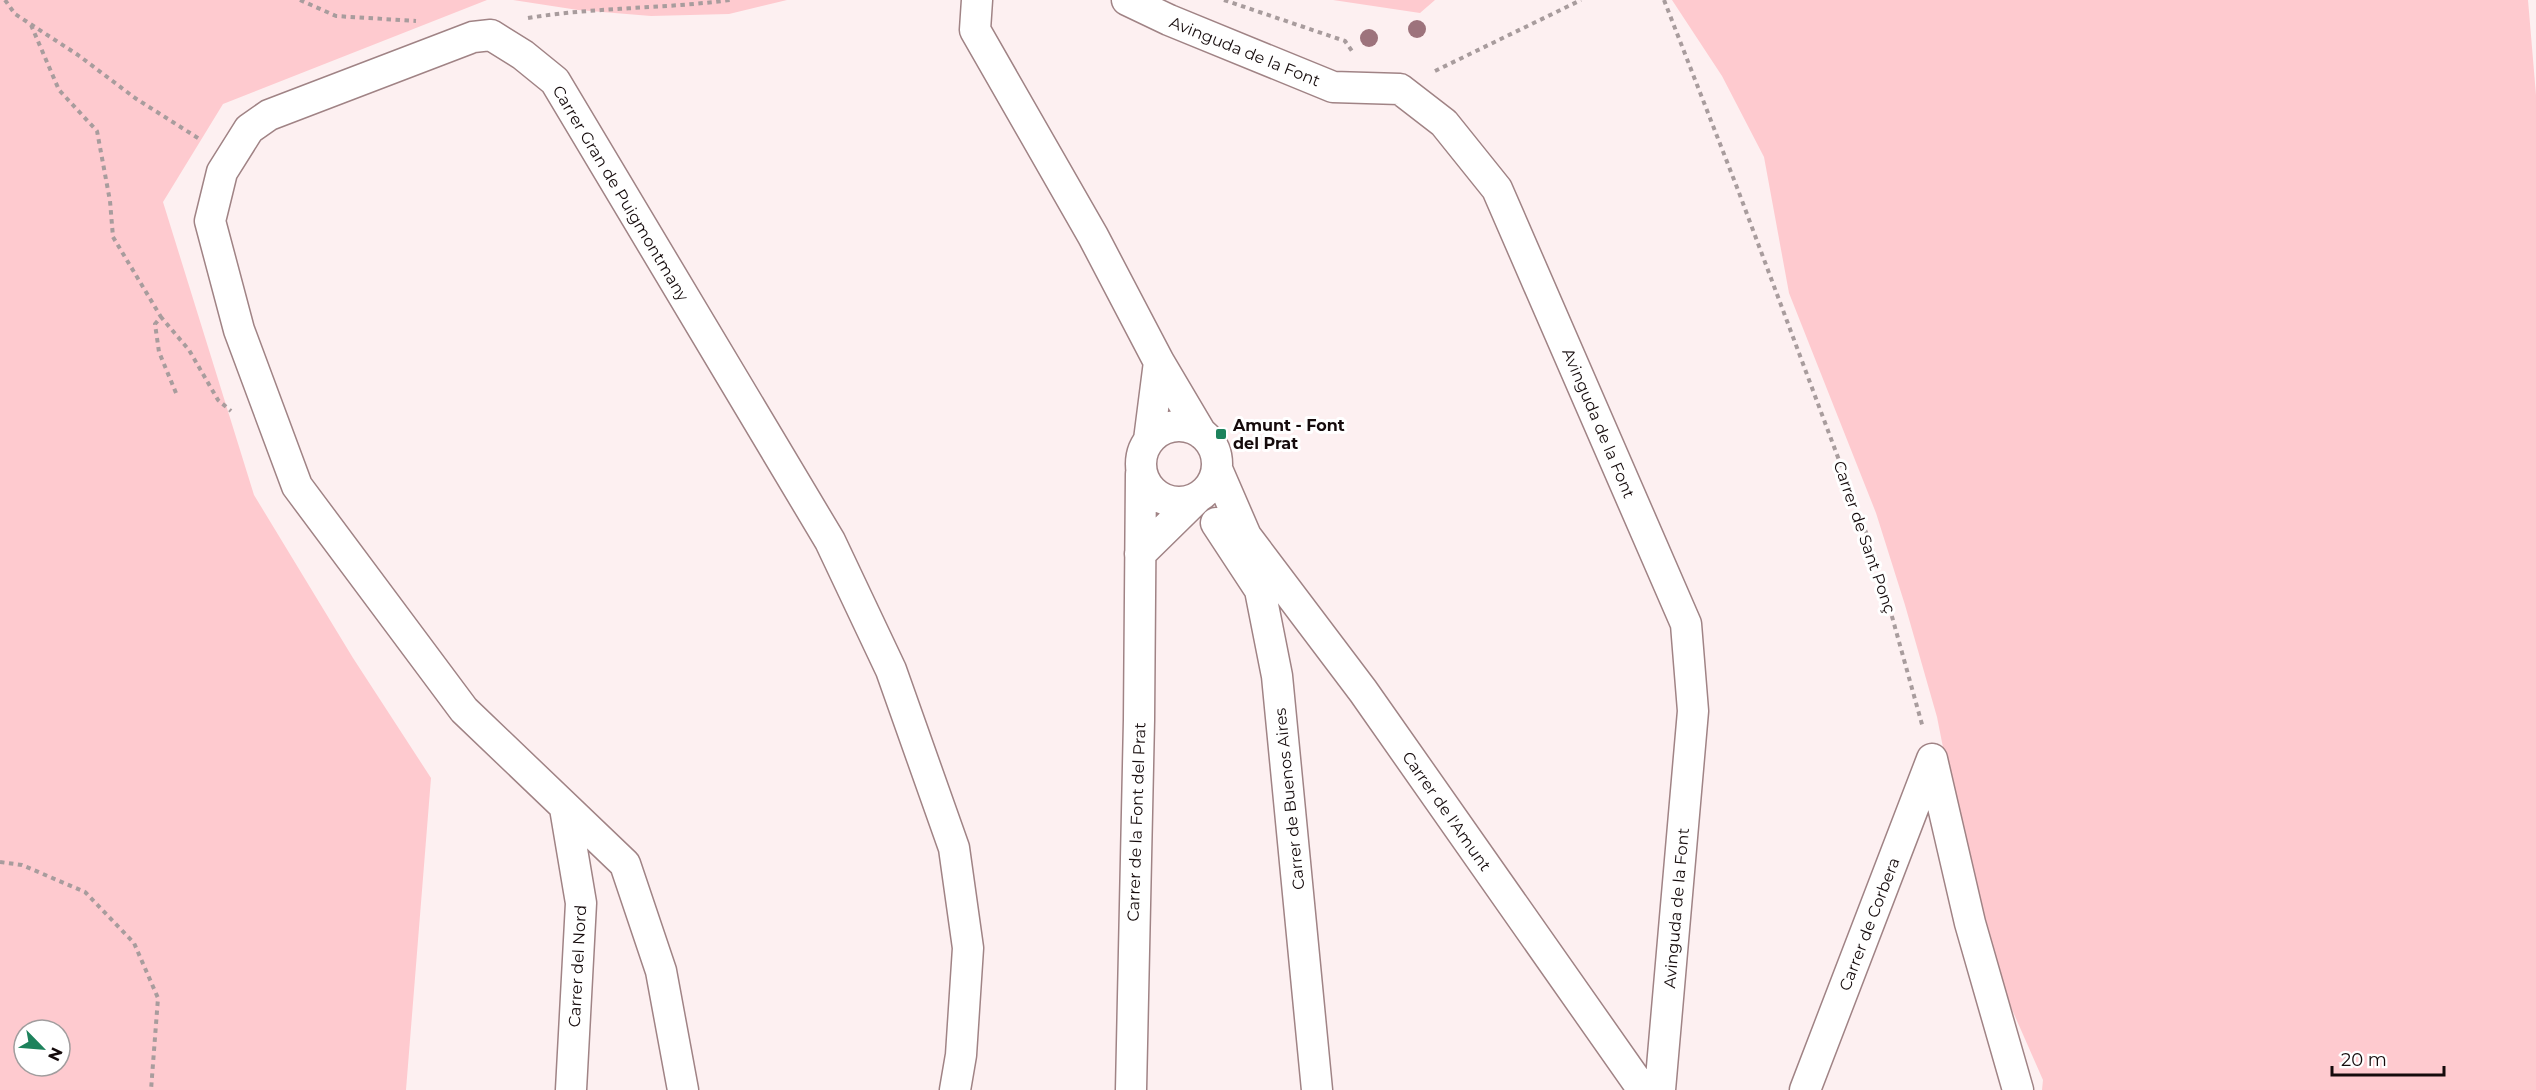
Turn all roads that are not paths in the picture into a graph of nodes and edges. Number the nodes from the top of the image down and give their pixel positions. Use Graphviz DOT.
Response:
graph roads {
  1 [pos="977,0"];
  2 [pos="1127,0"];
  3 [pos="1159,362"];
  4 [pos="1201,433"];
  5 [pos="1149,440"];
  6 [pos="1217,469"];
  7 [pos="1141,474"];
  8 [pos="1184,503"];
  9 [pos="1216,523"];
  10 [pos="1246,536"];
  11 [pos="1140,554"];
  12 [pos="566,808"];
  13 [pos="571,1090"];
  14 [pos="683,1090"];
  15 [pos="955,1090"];
  16 [pos="1131,1090"];
  17 [pos="1317,1090"];
  18 [pos="1643,1090"];
  19 [pos="1660,1090"];
  20 [pos="1805,1090"];
  21 [pos="2018,1090"];
  1 -- 3 [label="street"];
  2 -- 19 [label="street, Avinguda de la Font"];
  3 -- 4 [label="street"];
  3 -- 5 [label="street"];
  4 -- 5 [label="street"];
  4 -- 6 [label="street"];
  5 -- 7 [label="street"];
  6 -- 8 [label="street"];
  6 -- 10 [label="street, Carrer de l'Amunt"];
  7 -- 8 [label="street"];
  7 -- 11 [label="street, Carrer de la Font del Prat"];
  8 -- 9 [label="street, Carrer de l'Amunt"];
  8 -- 11 [label="street"];
  9 -- 10 [label="street, Carrer de l'Amunt"];
  9 -- 17 [label="street, Carrer de Buenos Aires"];
  10 -- 18 [label="street, Carrer de l'Amunt"];
  11 -- 16 [label="street, Carrer de la Font del Prat"];
  12 -- 13 [label="street, Carrer del Nord"];
  12 -- 14 [label="street"];
  12 -- 15 [label="street, Carrer Gran de Puigmontmany"];
  20 -- 21 [label="street, Carrer de Corbera"];
}
